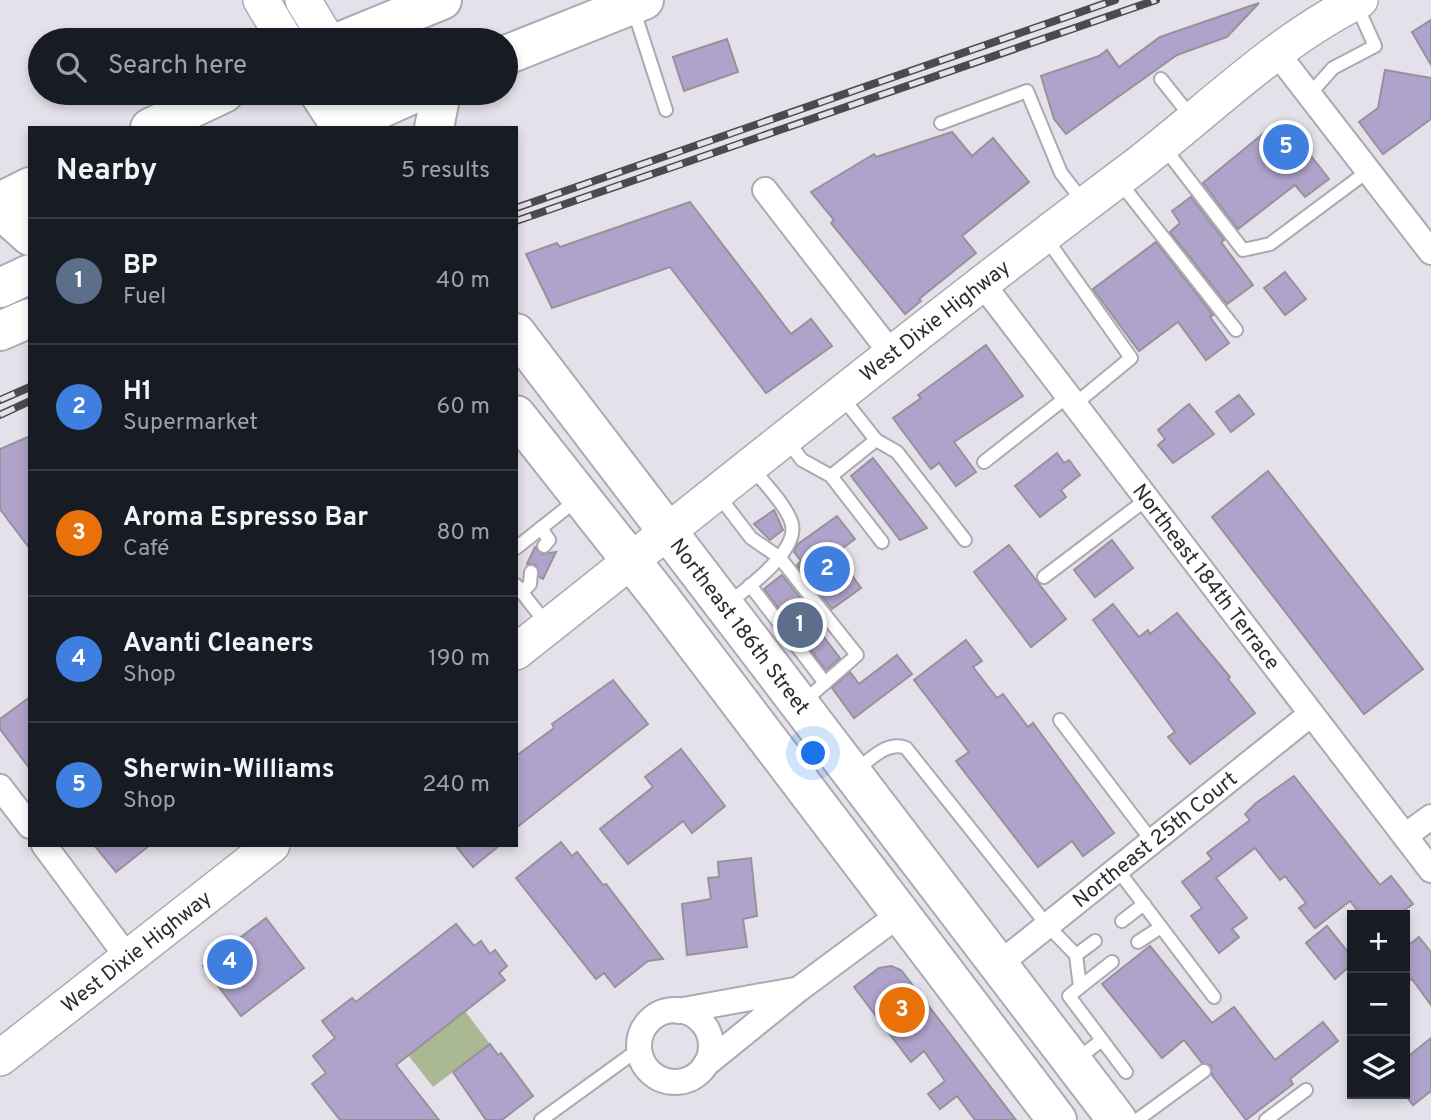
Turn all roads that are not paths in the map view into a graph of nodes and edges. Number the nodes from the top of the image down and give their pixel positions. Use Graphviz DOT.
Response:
graph roads {
  1 [pos="261,0"];
  2 [pos="303,0"];
  3 [pos="442,0"];
  4 [pos="1358,1"];
  5 [pos="638,2"];
  6 [pos="278,28"];
  7 [pos="320,28"];
  8 [pos="373,28"];
  9 [pos="518,50"];
  10 [pos="1277,53"];
  11 [pos="1161,79"];
  12 [pos="1309,95"];
  13 [pos="199,105"];
  14 [pos="336,105"];
  15 [pos="387,105"];
  16 [pos="439,105"];
  17 [pos="666,110"];
  18 [pos="355,119"];
  19 [pos="1194,121"];
  20 [pos="941,123"];
  21 [pos="154,126"];
  22 [pos="434,126"];
  23 [pos="1163,146"];
  24 [pos="1368,171"];
  25 [pos="1118,180"];
  26 [pos="28,188"];
  27 [pos="765,190"];
  28 [pos="0,202"];
  29 [pos="1086,204"];
  30 [pos="0,209"];
  31 [pos="0,221"];
  32 [pos="0,233"];
  33 [pos="28,234"];
  34 [pos="1044,235"];
  35 [pos="1431,252"];
  36 [pos="28,275"];
  37 [pos="981,282"];
  38 [pos="0,288"];
  39 [pos="28,319"];
  40 [pos="1236,330"];
  41 [pos="0,331"];
  42 [pos="518,336"];
  43 [pos="891,352"];
  44 [pos="839,394"];
  45 [pos="1071,400"];
  46 [pos="518,418"];
  47 [pos="785,438"];
  48 [pos="876,440"];
  49 [pos="984,462"];
  50 [pos="750,465"];
  51 [pos="831,476"];
  52 [pos="716,493"];
  53 [pos="579,497"];
  54 [pos="1147,499"];
  55 [pos="541,528"];
  56 [pos="667,532"];
  57 [pos="965,540"];
  58 [pos="882,542"];
  59 [pos="518,546"];
  60 [pos="548,546"];
  61 [pos="780,558"];
  62 [pos="631,562"];
  63 [pos="1044,576"];
  64 [pos="527,582"];
  65 [pos="805,590"];
  66 [pos="737,596"];
  67 [pos="793,598"];
  68 [pos="821,610"];
  69 [pos="809,618"];
  70 [pos="549,626"];
  71 [pos="836,629"];
  72 [pos="824,638"];
  73 [pos="518,650"];
  74 [pos="812,694"];
  75 [pos="1311,714"];
  76 [pos="1060,720"];
  77 [pos="852,774"];
  78 [pos="0,787"];
  79 [pos="1431,817"];
  80 [pos="28,824"];
  81 [pos="1405,836"];
  82 [pos="1152,841"];
  83 [pos="45,847"];
  84 [pos="269,847"];
  85 [pos="1117,869"];
  86 [pos="1431,870"];
  87 [pos="1144,904"];
  88 [pos="900,914"];
  89 [pos="1122,921"];
  90 [pos="1047,925"];
  91 [pos="1161,927"];
  92 [pos="1095,941"];
  93 [pos="1138,942"];
  94 [pos="1076,955"];
  95 [pos="991,956"];
  96 [pos="128,958"];
  97 [pos="1112,962"];
  98 [pos="1080,987"];
  99 [pos="799,989"];
  100 [pos="1214,997"];
  101 [pos="678,1011"];
  102 [pos="639,1049"];
  103 [pos="1087,1051"];
  104 [pos="0,1058"];
  105 [pos="705,1065"];
  106 [pos="1204,1071"];
  107 [pos="1126,1072"];
  108 [pos="1306,1090"];
  109 [pos="541,1120"];
  110 [pos="1057,1120"];
  111 [pos="1116,1120"];
  112 [pos="1137,1120"];
  113 [pos="1266,1120"];
  1 -- 6 [label="street"];
  2 -- 7 [label="street"];
  3 -- 8 [label="main road"];
  4 -- 10 [label="street, West Dixie Highway"];
  4 -- 12 [label="lane"];
  5 -- 9 [label="main road"];
  5 -- 17 [label="lane"];
  10 -- 12 [label="street"];
  10 -- 19 [label="street, West Dixie Highway"];
  11 -- 19 [label="lane"];
  12 -- 24 [label="street"];
  13 -- 21 [label="main road"];
  14 -- 18 [label="main road"];
  15 -- 18 [label="main road"];
  16 -- 22 [label="main road"];
  19 -- 23 [label="street, West Dixie Highway"];
  20 -- 29 [label="lane"];
  23 -- 24 [label="lane"];
  23 -- 25 [label="street, West Dixie Highway"];
  24 -- 35 [label="street"];
  25 -- 29 [label="street, West Dixie Highway"];
  25 -- 40 [label="lane"];
  26 -- 28 [label="main road"];
  27 -- 43 [label="street"];
  29 -- 34 [label="street, West Dixie Highway"];
  30 -- 33 [label="main road"];
  31 -- 32 [label="main road"];
  34 -- 37 [label="street, West Dixie Highway"];
  34 -- 45 [label="lane"];
  36 -- 38 [label="main road"];
  37 -- 43 [label="street, West Dixie Highway"];
  37 -- 45 [label="street, Northeast 184th Terrace"];
  39 -- 41 [label="main road"];
  42 -- 56 [label="main road, Northeast 186th Street"];
  43 -- 44 [label="street, West Dixie Highway"];
  44 -- 47 [label="street, West Dixie Highway"];
  44 -- 48 [label="lane"];
  45 -- 49 [label="lane"];
  45 -- 54 [label="street, Northeast 184th Terrace"];
  46 -- 53 [label="main road"];
  47 -- 50 [label="street, West Dixie Highway"];
  47 -- 51 [label="lane"];
  48 -- 51 [label="lane"];
  48 -- 57 [label="lane"];
  50 -- 52 [label="street, West Dixie Highway"];
  50 -- 61 [label="lane"];
  51 -- 58 [label="lane"];
  52 -- 56 [label="street, West Dixie Highway"];
  52 -- 61 [label="lane"];
  53 -- 55 [label="lane"];
  53 -- 62 [label="main road"];
  54 -- 63 [label="lane"];
  54 -- 75 [label="street, Northeast 184th Terrace"];
  55 -- 59 [label="lane"];
  55 -- 60 [label="lane"];
  56 -- 62 [label="street, West Dixie Highway"];
  56 -- 66 [label="main road, Northeast 186th Street"];
  61 -- 65 [label="lane"];
  61 -- 66 [label="lane"];
  62 -- 70 [label="street, West Dixie Highway"];
  62 -- 88 [label="main road"];
  64 -- 70 [label="lane"];
  65 -- 67 [label="lane"];
  65 -- 68 [label="lane"];
  66 -- 74 [label="main road, Northeast 186th Street"];
  66 -- 74 [label="lane"];
  68 -- 69 [label="lane"];
  68 -- 71 [label="lane"];
  70 -- 73 [label="street, West Dixie Highway"];
  71 -- 72 [label="lane"];
  71 -- 74 [label="lane"];
  74 -- 77 [label="main road, Northeast 186th Street"];
  75 -- 81 [label="street, Northeast 184th Terrace"];
  75 -- 82 [label="street, Northeast 25th Court"];
  76 -- 82 [label="lane"];
  77 -- 90 [label="lane"];
  77 -- 95 [label="main road, Northeast 186th Street"];
  78 -- 80 [label="street"];
  79 -- 81 [label="street"];
  81 -- 86 [label="street, Northeast 184th Terrace"];
  82 -- 85 [label="street, Northeast 25th Court"];
  83 -- 96 [label="street"];
  84 -- 96 [label="street, West Dixie Highway"];
  85 -- 87 [label="lane"];
  85 -- 90 [label="street, Northeast 25th Court"];
  87 -- 89 [label="lane"];
  87 -- 91 [label="lane"];
  88 -- 95 [label="main road"];
  88 -- 99 [label="street"];
  88 -- 110 [label="main road"];
  90 -- 94 [label="lane"];
  90 -- 95 [label="street, Northeast 25th Court"];
  91 -- 93 [label="lane"];
  91 -- 100 [label="lane"];
  92 -- 94 [label="lane"];
  94 -- 98 [label="lane"];
  95 -- 103 [label="main road, Northeast 186th Street"];
  96 -- 104 [label="street, West Dixie Highway"];
  97 -- 98 [label="lane"];
  98 -- 103 [label="lane"];
  99 -- 101 [label="street"];
  99 -- 105 [label="street"];
  101 -- 102 [label="street"];
  101 -- 105 [label="street"];
  102 -- 105 [label="street"];
  102 -- 109 [label="lane"];
  103 -- 107 [label="lane"];
  103 -- 111 [label="main road, Northeast 186th Street"];
  106 -- 112 [label="lane"];
  108 -- 113 [label="lane"];
}
